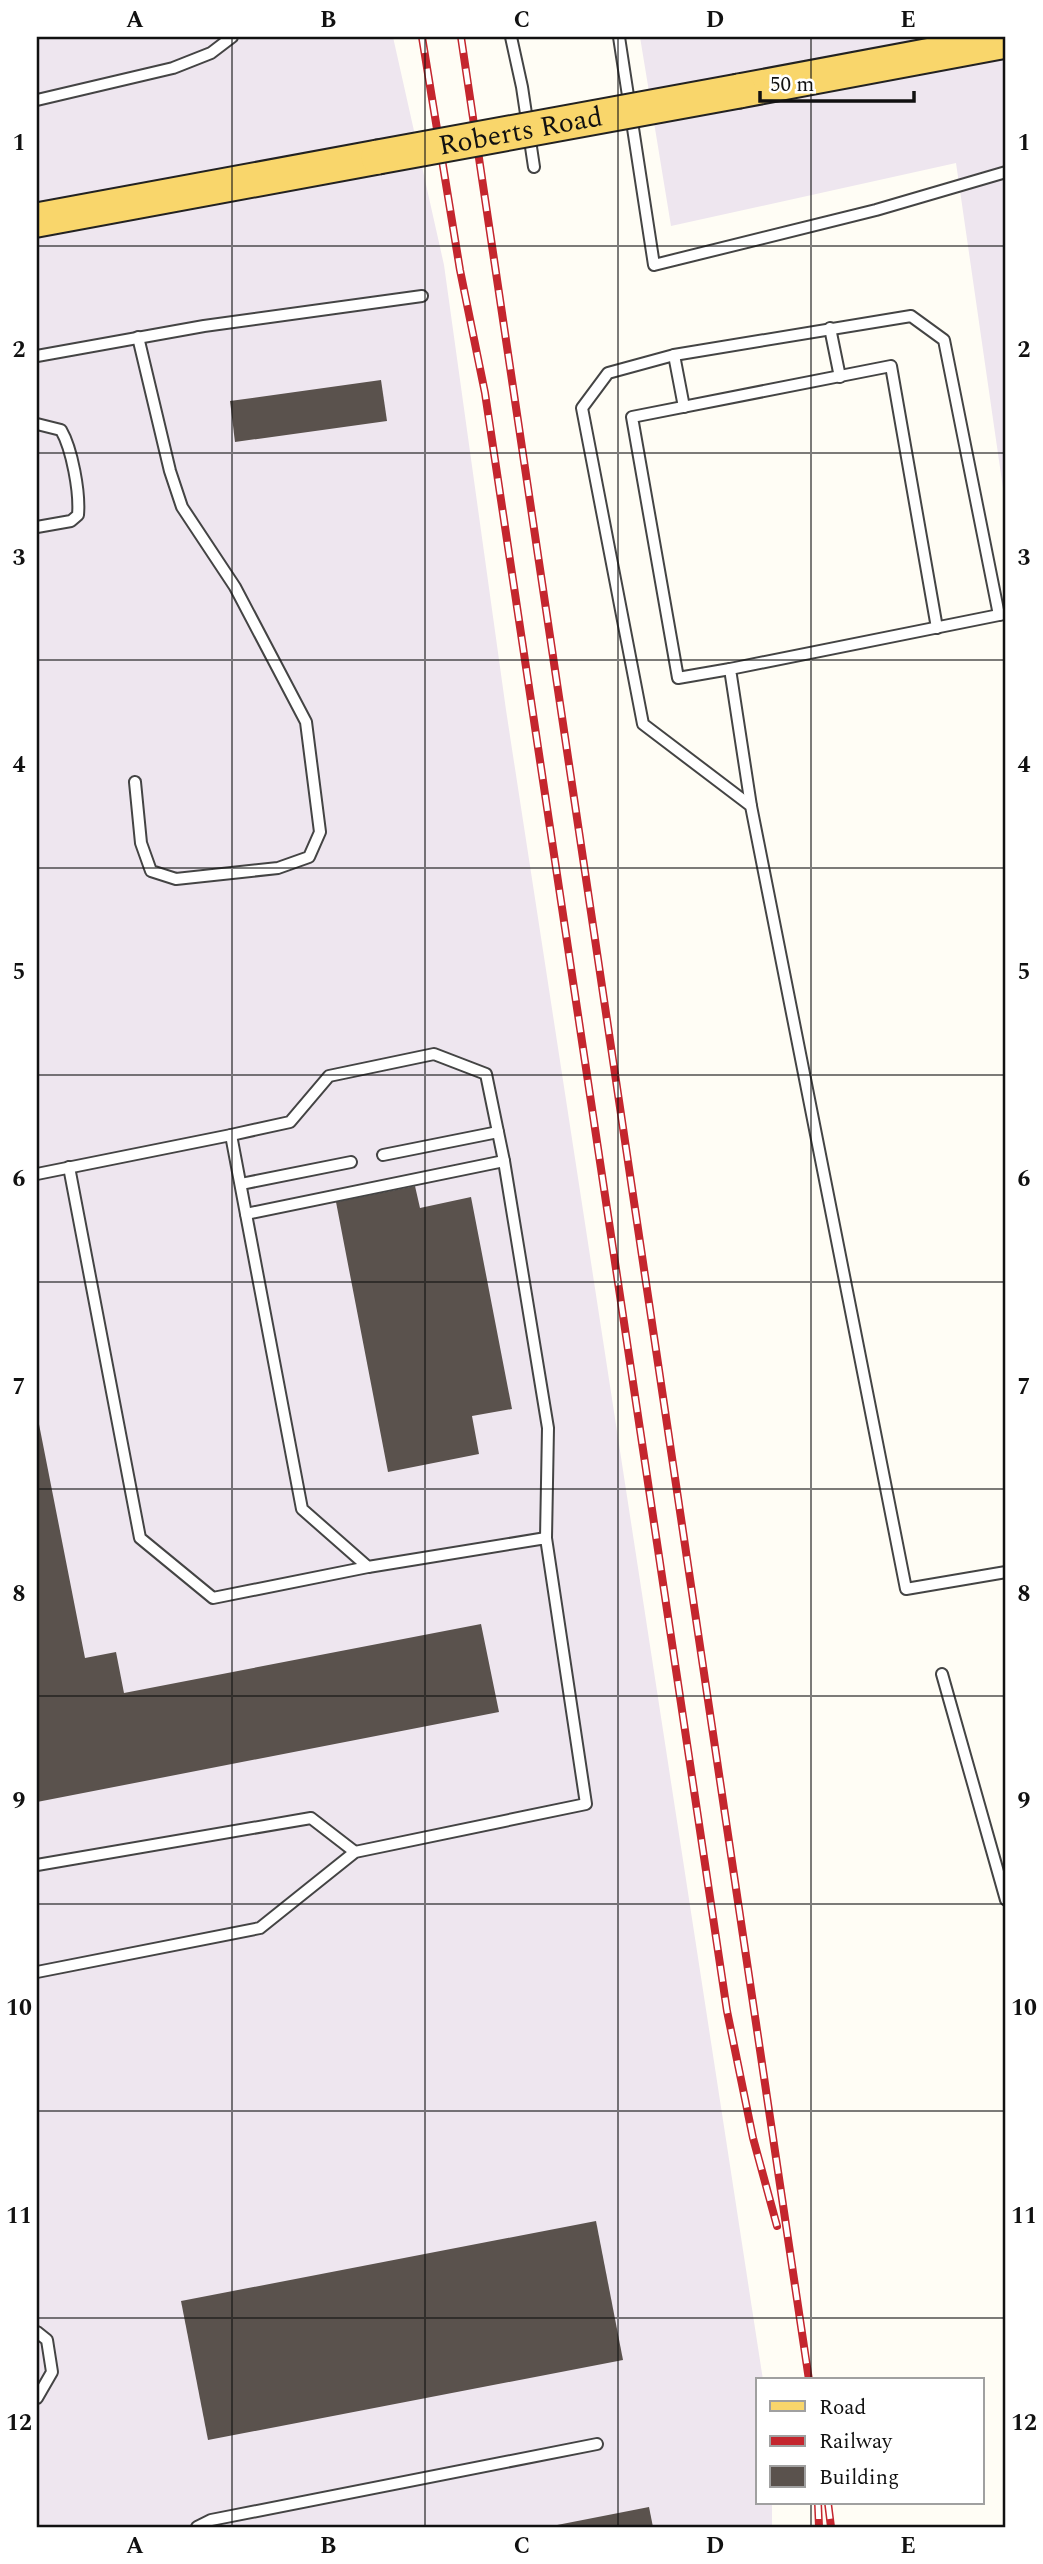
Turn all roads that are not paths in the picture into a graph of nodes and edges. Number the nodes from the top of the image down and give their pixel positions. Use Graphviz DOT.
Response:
graph roads {
  1 [pos="232,37"];
  2 [pos="511,37"];
  3 [pos="619,37"];
  4 [pos="1006,41"];
  5 [pos="37,100"];
  6 [pos="534,167"];
  7 [pos="1006,172"];
  8 [pos="37,220"];
  9 [pos="422,296"];
  10 [pos="830,328"];
  11 [pos="138,337"];
  12 [pos="674,355"];
  13 [pos="37,356"];
  14 [pos="840,377"];
  15 [pos="684,407"];
  16 [pos="37,410"];
  17 [pos="38,424"];
  18 [pos="37,527"];
  19 [pos="1003,615"];
  20 [pos="937,628"];
  21 [pos="730,669"];
  22 [pos="135,782"];
  23 [pos="751,806"];
  24 [pos="498,1132"];
  25 [pos="232,1135"];
  26 [pos="383,1155"];
  27 [pos="504,1161"];
  28 [pos="351,1162"];
  29 [pos="69,1167"];
  30 [pos="37,1174"];
  31 [pos="241,1184"];
  32 [pos="246,1214"];
  33 [pos="546,1538"];
  34 [pos="368,1567"];
  35 [pos="1006,1572"];
  36 [pos="942,1674"];
  37 [pos="355,1852"];
  38 [pos="37,1865"];
  39 [pos="1006,1900"];
  40 [pos="37,1972"];
  41 [pos="37,2332"];
  42 [pos="37,2398"];
  43 [pos="597,2444"];
  44 [pos="197,2527"];
  1 -- 5 [label="lane"];
  2 -- 6 [label="lane"];
  3 -- 7 [label="lane"];
  4 -- 8 [label="main road, Roberts Road, bridge"];
  9 -- 11 [label="lane"];
  10 -- 12 [label="lane"];
  10 -- 14 [label="lane"];
  10 -- 19 [label="lane"];
  11 -- 13 [label="lane"];
  11 -- 22 [label="lane"];
  12 -- 15 [label="lane"];
  12 -- 23 [label="lane"];
  14 -- 15 [label="lane"];
  14 -- 20 [label="lane"];
  15 -- 21 [label="lane"];
  16 -- 17 [label="lane"];
  17 -- 18 [label="lane"];
  19 -- 20 [label="lane"];
  20 -- 21 [label="lane"];
  21 -- 23 [label="lane"];
  23 -- 35 [label="lane"];
  24 -- 25 [label="lane"];
  24 -- 26 [label="lane"];
  24 -- 27 [label="lane"];
  25 -- 29 [label="lane"];
  25 -- 31 [label="lane"];
  27 -- 32 [label="lane"];
  27 -- 33 [label="lane"];
  28 -- 31 [label="lane"];
  29 -- 30 [label="lane"];
  29 -- 34 [label="lane"];
  31 -- 32 [label="lane"];
  32 -- 34 [label="lane"];
  33 -- 34 [label="lane"];
  33 -- 37 [label="lane"];
  36 -- 39 [label="lane"];
  37 -- 38 [label="lane"];
  37 -- 40 [label="lane"];
  41 -- 42 [label="lane"];
  43 -- 44 [label="lane"];
}
